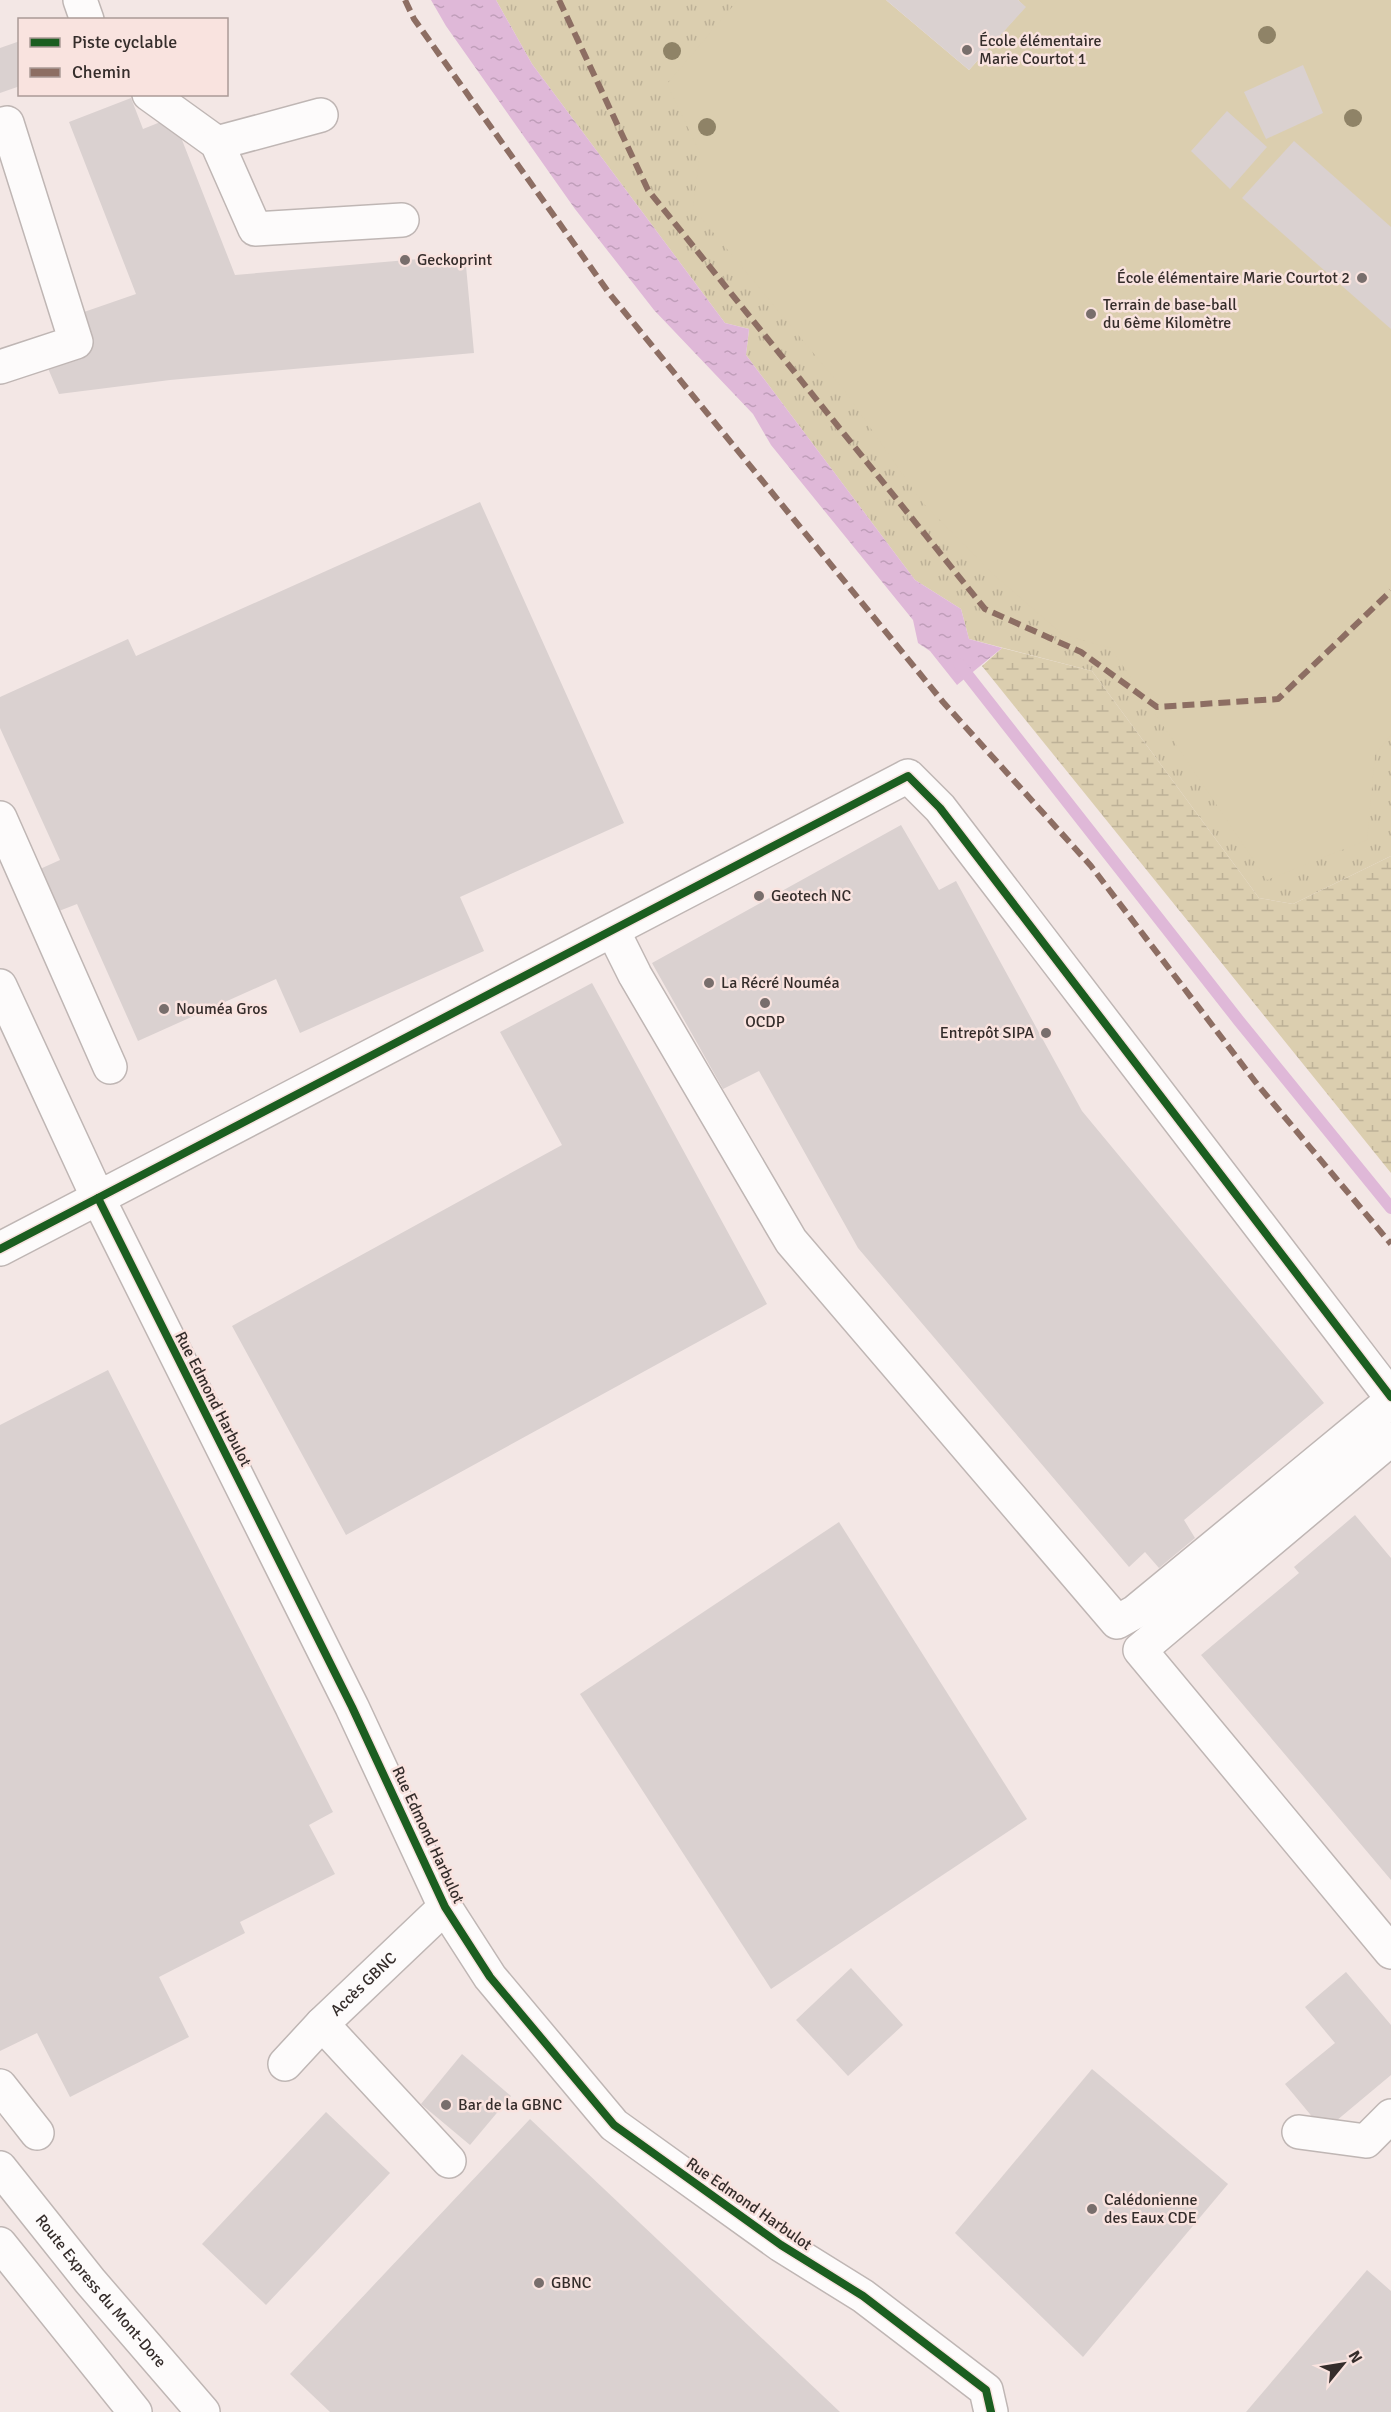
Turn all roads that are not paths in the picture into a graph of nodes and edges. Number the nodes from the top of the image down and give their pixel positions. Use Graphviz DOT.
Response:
graph roads {
  1 [pos="80,0"];
  2 [pos="86,18"];
  3 [pos="152,96"];
  4 [pos="321,115"];
  5 [pos="0,125"];
  6 [pos="218,143"];
  7 [pos="402,220"];
  8 [pos="0,367"];
  9 [pos="0,818"];
  10 [pos="613,931"];
  11 [pos="0,986"];
  12 [pos="110,1067"];
  13 [pos="98,1198"];
  14 [pos="0,1249"];
  15 [pos="1391,1397"];
  16 [pos="1391,1401"];
  17 [pos="1391,1439"];
  18 [pos="445,1906"];
  19 [pos="1391,1952"];
  20 [pos="322,2024"];
  21 [pos="285,2064"];
  22 [pos="0,2086"];
  23 [pos="1391,2116"];
  24 [pos="1299,2132"];
  25 [pos="37,2133"];
  26 [pos="449,2161"];
  27 [pos="0,2168"];
  28 [pos="0,2244"];
  29 [pos="135,2412"];
  30 [pos="203,2412"];
  31 [pos="991,2412"];
  1 -- 2 [label="street"];
  3 -- 6 [label="street"];
  4 -- 6 [label="street"];
  5 -- 8 [label="street"];
  6 -- 7 [label="street"];
  9 -- 12 [label="street"];
  10 -- 13 [label="street"];
  10 -- 15 [label="street"];
  10 -- 16 [label="street"];
  11 -- 13 [label="street, Rue Edmond Harbulot"];
  13 -- 14 [label="street"];
  13 -- 18 [label="street, Rue Edmond Harbulot"];
  17 -- 19 [label="street"];
  18 -- 20 [label="street, Accès GBNC"];
  18 -- 31 [label="street, Rue Edmond Harbulot"];
  20 -- 21 [label="street, Accès GBNC"];
  20 -- 26 [label="street"];
  22 -- 25 [label="street"];
  23 -- 24 [label="street"];
  27 -- 30 [label="street, Route Express du Mont-Dore"];
  28 -- 29 [label="street"];
}
